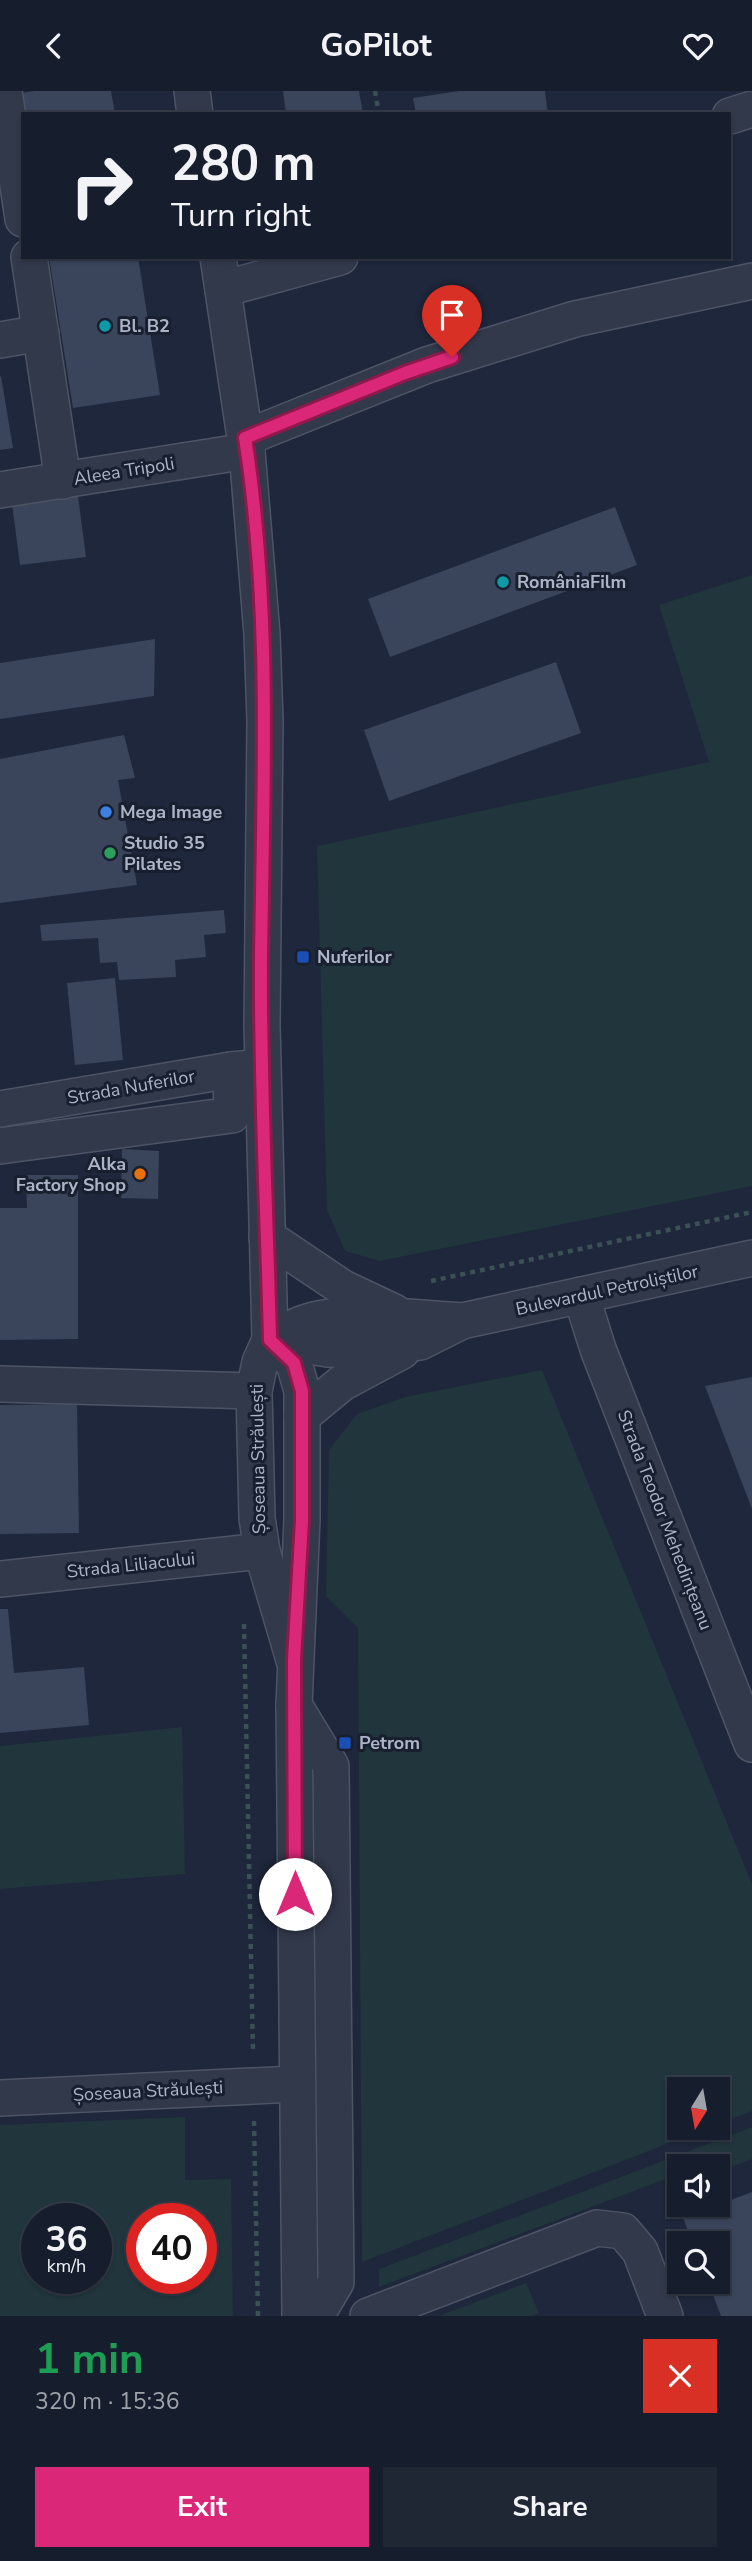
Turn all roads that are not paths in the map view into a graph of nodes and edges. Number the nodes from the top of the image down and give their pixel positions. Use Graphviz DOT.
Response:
graph roads {
  1 [pos="5,91"];
  2 [pos="191,91"];
  3 [pos="752,109"];
  4 [pos="195,112"];
  5 [pos="731,116"];
  6 [pos="4,132"];
  7 [pos="21,210"];
  8 [pos="29,259"];
  9 [pos="325,259"];
  10 [pos="220,273"];
  11 [pos="752,281"];
  12 [pos="41,333"];
  13 [pos="0,340"];
  14 [pos="246,444"];
  15 [pos="63,481"];
  16 [pos="0,490"];
  17 [pos="247,1069"];
  18 [pos="0,1109"];
  19 [pos="0,1146"];
  20 [pos="267,1237"];
  21 [pos="752,1258"];
  22 [pos="581,1295"];
  23 [pos="413,1329"];
  24 [pos="270,1340"];
  25 [pos="0,1384"];
  26 [pos="254,1391"];
  27 [pos="302,1416"];
  28 [pos="261,1551"];
  29 [pos="0,1579"];
  30 [pos="294,1660"];
  31 [pos="293,1705"];
  32 [pos="752,1744"];
  33 [pos="296,2084"];
  34 [pos="0,2098"];
  35 [pos="300,2316"];
  36 [pos="316,2316"];
  37 [pos="368,2316"];
  38 [pos="665,2316"];
  1 -- 6 [label="street"];
  2 -- 4 [label="street"];
  3 -- 5 [label="street"];
  6 -- 7 [label="street"];
  8 -- 12 [label="street"];
  9 -- 10 [label="street"];
  10 -- 14 [label="street, Șoseaua Străulești"];
  11 -- 14 [label="street, Aleea Tripoli"];
  12 -- 13 [label="street"];
  12 -- 15 [label="street"];
  14 -- 15 [label="street, Aleea Tripoli"];
  14 -- 17 [label="street, Șoseaua Străulești"];
  15 -- 16 [label="street, Aleea Tripoli"];
  17 -- 18 [label="street, Strada Nuferilor"];
  17 -- 19 [label="street"];
  17 -- 20 [label="street, Șoseaua Străulești"];
  20 -- 23 [label="street"];
  20 -- 24 [label="street, Șoseaua Străulești"];
  21 -- 22 [label="street, Bulevardul Petroliștilor"];
  22 -- 23 [label="street, Bulevardul Petroliștilor"];
  22 -- 32 [label="street, Strada Teodor Mehedințeanu"];
  23 -- 24 [label="street, Bulevardul Petroliștilor"];
  23 -- 27 [label="street"];
  24 -- 26 [label="street, Șoseaua Străulești"];
  24 -- 27 [label="street, Șoseaua Străulești"];
  25 -- 26 [label="street"];
  26 -- 28 [label="street, Șoseaua Străulești"];
  27 -- 30 [label="street, Șoseaua Străulești"];
  28 -- 29 [label="street, Strada Liliacului"];
  28 -- 30 [label="street, Șoseaua Străulești"];
  30 -- 31 [label="street, Șoseaua Străulești"];
  31 -- 33 [label="street, Șoseaua Străulești"];
  31 -- 36 [label="street"];
  33 -- 34 [label="street, Șoseaua Străulești"];
  33 -- 35 [label="street, Șoseaua Străulești"];
  37 -- 38 [label="street"];
}
